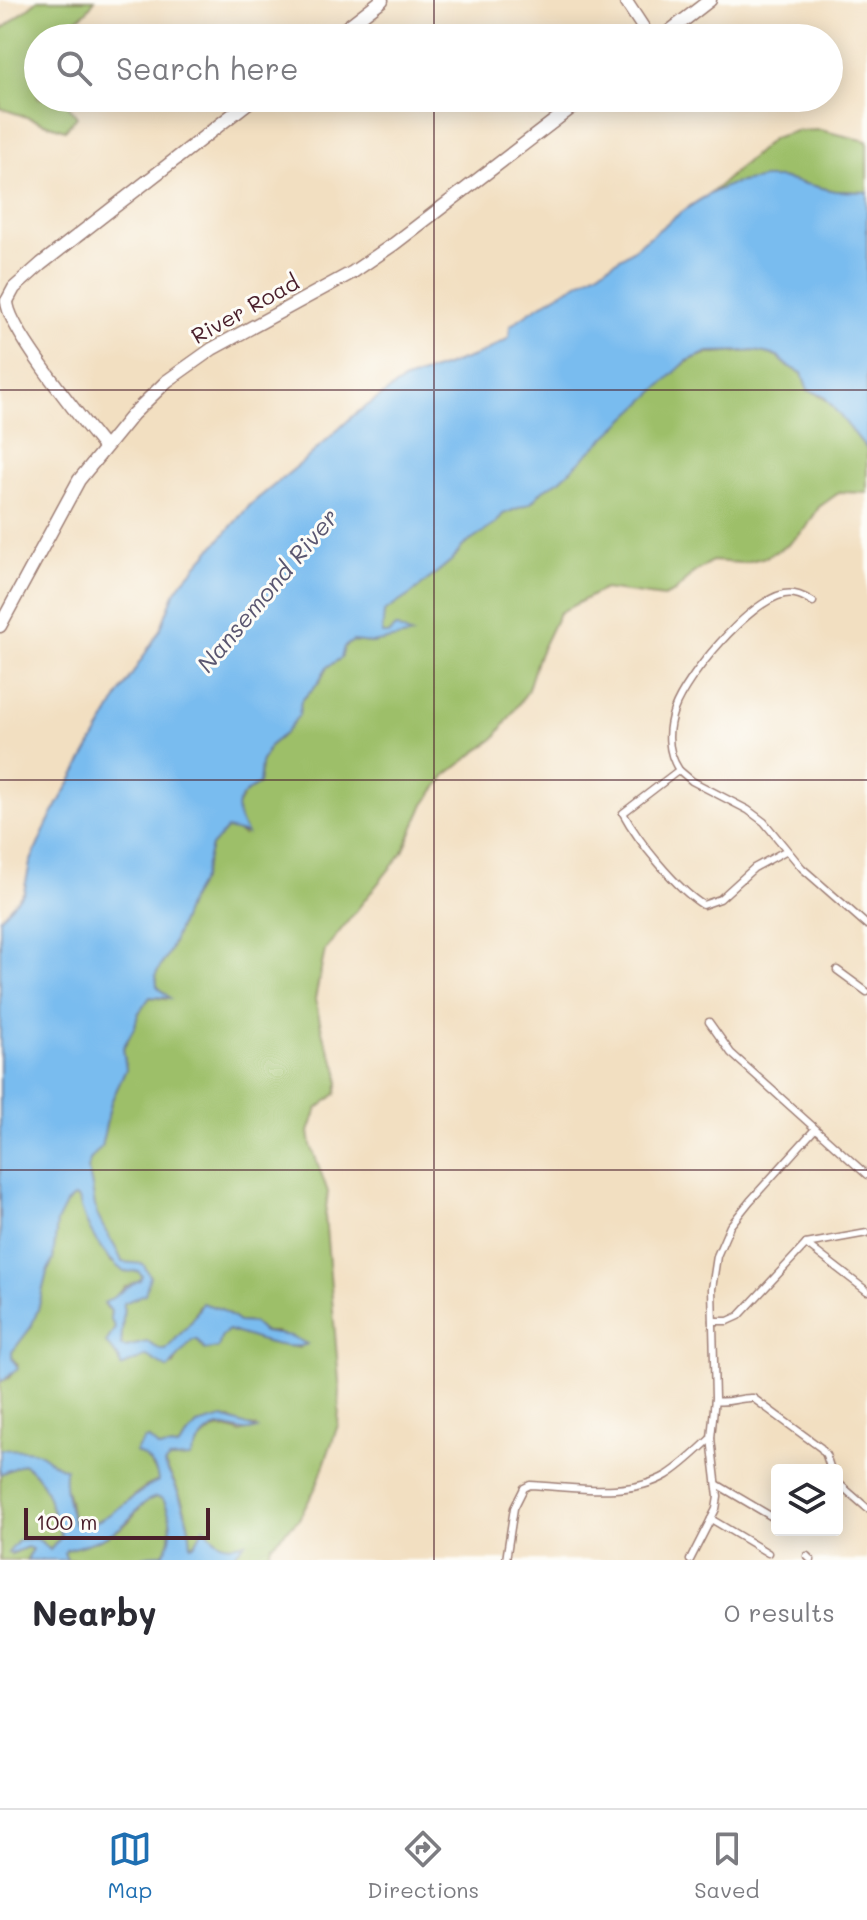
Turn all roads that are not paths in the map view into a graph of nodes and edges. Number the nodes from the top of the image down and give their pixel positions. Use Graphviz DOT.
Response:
graph roads {
  1 [pos="382,0"];
  2 [pos="625,0"];
  3 [pos="710,0"];
  4 [pos="351,24"];
  5 [pos="641,24"];
  6 [pos="679,24"];
  7 [pos="236,112"];
  8 [pos="566,112"];
  9 [pos="4,301"];
  10 [pos="104,447"];
  11 [pos="813,602"];
  12 [pos="0,626"];
  13 [pos="679,770"];
  14 [pos="787,850"];
  15 [pos="867,925"];
  16 [pos="837,970"];
  17 [pos="867,992"];
  18 [pos="709,1022"];
  19 [pos="815,1129"];
  20 [pos="867,1175"];
  21 [pos="867,1233"];
  22 [pos="806,1244"];
  23 [pos="867,1291"];
  24 [pos="713,1321"];
  25 [pos="715,1401"];
  26 [pos="711,1438"];
  27 [pos="829,1464"];
  28 [pos="718,1485"];
  29 [pos="843,1487"];
  30 [pos="867,1508"];
  31 [pos="771,1516"];
  32 [pos="711,1519"];
  33 [pos="768,1553"];
  34 [pos="506,1560"];
  35 [pos="690,1560"];
  1 -- 4 [label="street"];
  2 -- 5 [label="street"];
  3 -- 6 [label="street"];
  7 -- 9 [label="street"];
  8 -- 10 [label="street, River Road"];
  9 -- 10 [label="street"];
  10 -- 12 [label="street, River Road"];
  11 -- 13 [label="lane"];
  13 -- 14 [label="lane"];
  13 -- 14 [label="lane"];
  14 -- 15 [label="lane"];
  16 -- 17 [label="lane"];
  18 -- 19 [label="lane"];
  19 -- 20 [label="lane"];
  19 -- 24 [label="lane"];
  21 -- 22 [label="lane"];
  22 -- 23 [label="lane"];
  22 -- 24 [label="lane"];
  24 -- 25 [label="lane"];
  25 -- 26 [label="lane"];
  25 -- 27 [label="lane"];
  26 -- 28 [label="lane"];
  26 -- 34 [label="lane"];
  28 -- 31 [label="lane"];
  28 -- 32 [label="lane"];
  29 -- 30 [label="lane"];
  32 -- 33 [label="lane"];
  32 -- 35 [label="lane"];
}
